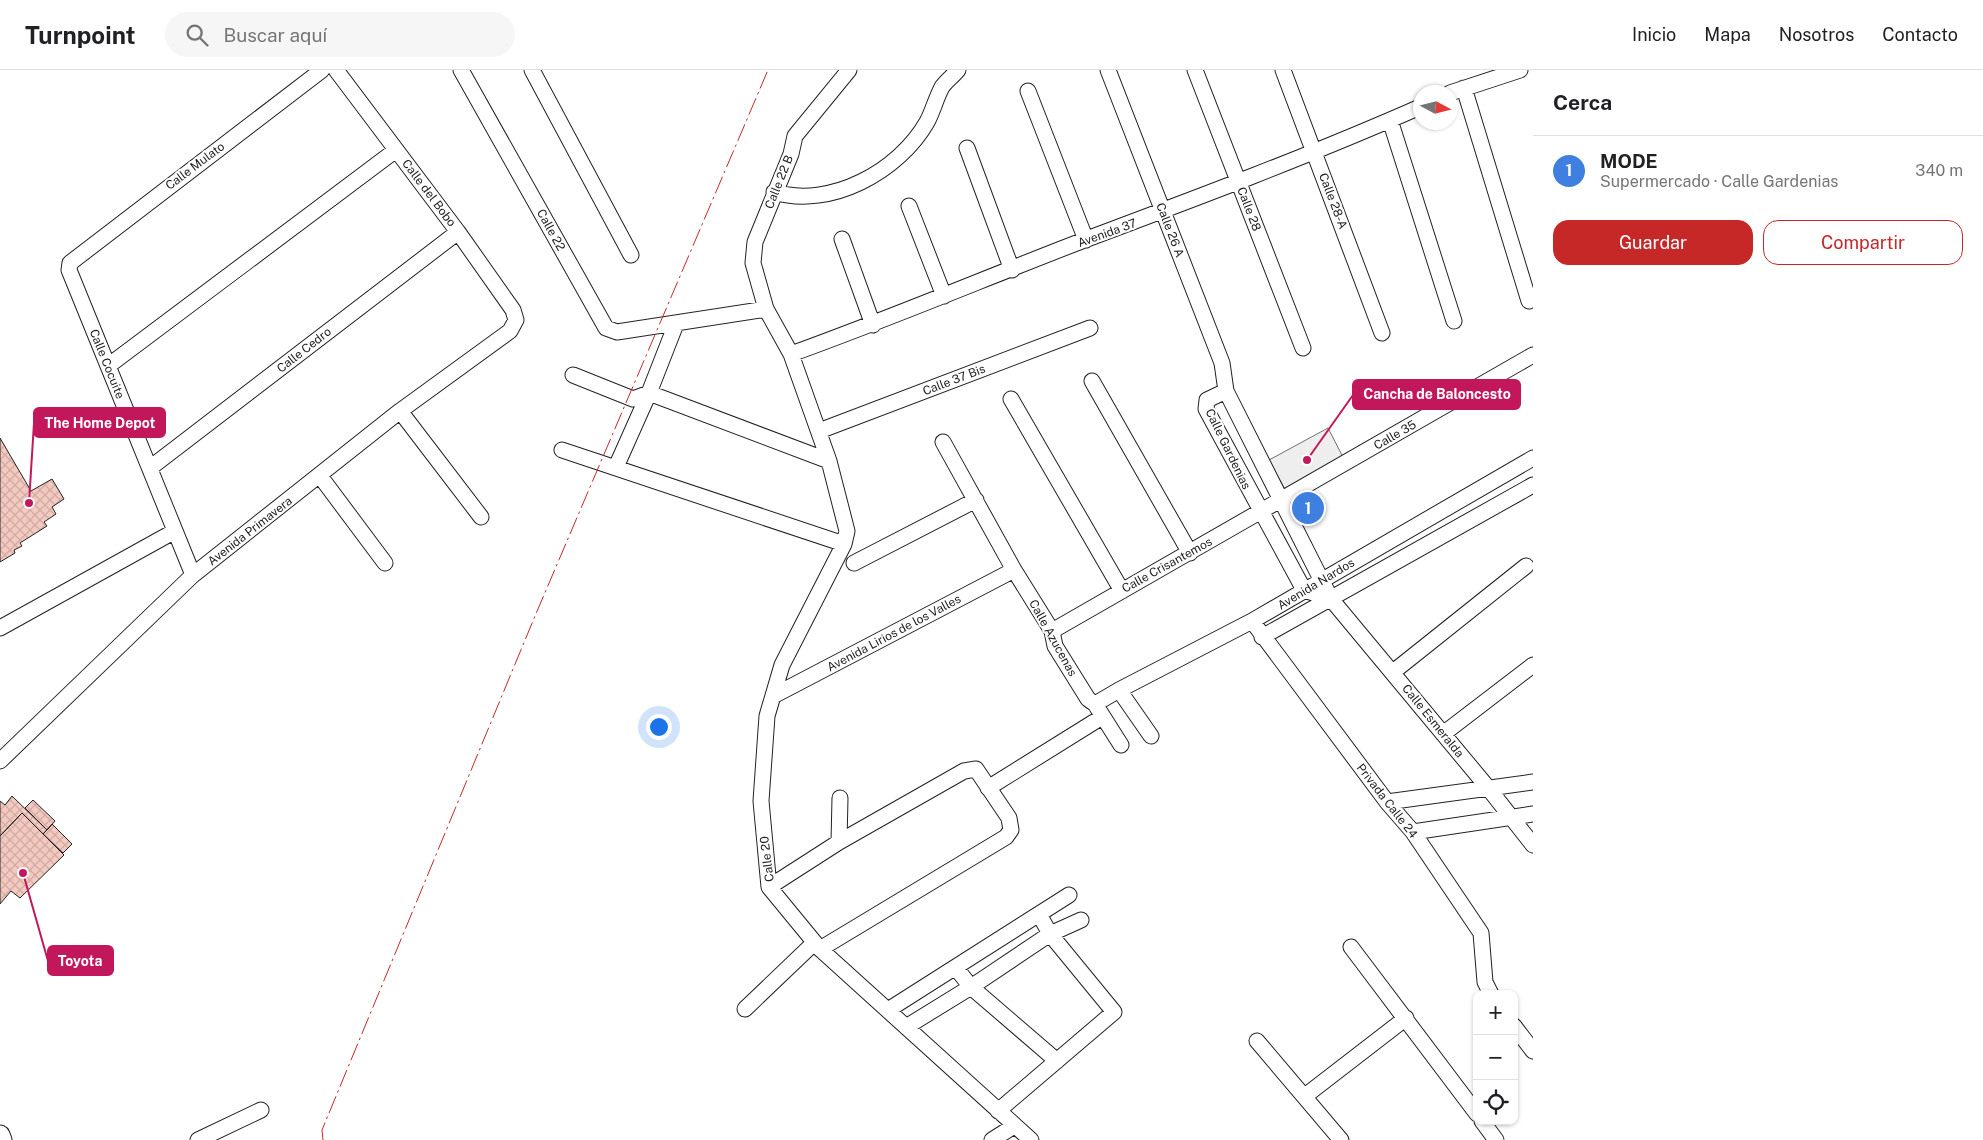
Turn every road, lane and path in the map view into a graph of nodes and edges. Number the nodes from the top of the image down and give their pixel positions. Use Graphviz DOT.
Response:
graph roads {
  1 [pos="322,70"];
  2 [pos="336,70"];
  3 [pos="461,70"];
  4 [pos="532,70"];
  5 [pos="849,70"];
  6 [pos="958,70"];
  7 [pos="1108,70"];
  8 [pos="1194,70"];
  9 [pos="1283,70"];
  10 [pos="1520,70"];
  11 [pos="1458,90"];
  12 [pos="1028,91"];
  13 [pos="1458,93"];
  14 [pos="1413,110"];
  15 [pos="1390,120"];
  16 [pos="967,148"];
  17 [pos="396,150"];
  18 [pos="1314,152"];
  19 [pos="1239,182"];
  20 [pos="774,192"];
  21 [pos="909,206"];
  22 [pos="1162,212"];
  23 [pos="458,232"];
  24 [pos="842,239"];
  25 [pos="1086,240"];
  26 [pos="631,255"];
  27 [pos="70,263"];
  28 [pos="1012,270"];
  29 [pos="944,296"];
  30 [pos="1529,301"];
  31 [pos="766,309"];
  32 [pos="516,320"];
  33 [pos="1454,321"];
  34 [pos="676,324"];
  35 [pos="873,325"];
  36 [pos="1090,328"];
  37 [pos="1382,333"];
  38 [pos="1303,348"];
  39 [pos="792,354"];
  40 [pos="1533,355"];
  41 [pos="108,366"];
  42 [pos="573,375"];
  43 [pos="1092,381"];
  44 [pos="1226,392"];
  45 [pos="649,393"];
  46 [pos="1010,399"];
  47 [pos="400,411"];
  48 [pos="819,431"];
  49 [pos="943,442"];
  50 [pos="562,450"];
  51 [pos="1533,458"];
  52 [pos="829,461"];
  53 [pos="616,467"];
  54 [pos="150,468"];
  55 [pos="320,476"];
  56 [pos="1532,489"];
  57 [pos="976,500"];
  58 [pos="1282,500"];
  59 [pos="1260,512"];
  60 [pos="481,517"];
  61 [pos="175,531"];
  62 [pos="844,544"];
  63 [pos="1190,553"];
  64 [pos="385,563"];
  65 [pos="854,563"];
  66 [pos="1526,566"];
  67 [pos="1014,570"];
  68 [pos="193,575"];
  69 [pos="1322,579"];
  70 [pos="1122,590"];
  71 [pos="1304,590"];
  72 [pos="1331,599"];
  73 [pos="1252,621"];
  74 [pos="0,628"];
  75 [pos="1052,632"];
  76 [pos="1262,637"];
  77 [pos="1533,665"];
  78 [pos="1393,672"];
  79 [pos="1119,690"];
  80 [pos="773,696"];
  81 [pos="1099,710"];
  82 [pos="1443,734"];
  83 [pos="1151,736"];
  84 [pos="1121,745"];
  85 [pos="0,761"];
  86 [pos="1533,771"];
  87 [pos="1533,782"];
  88 [pos="1516,786"];
  89 [pos="988,788"];
  90 [pos="1489,789"];
  91 [pos="840,798"];
  92 [pos="1387,802"];
  93 [pos="1533,814"];
  94 [pos="1512,817"];
  95 [pos="1413,832"];
  96 [pos="839,842"];
  97 [pos="1533,845"];
  98 [pos="770,887"];
  99 [pos="1069,895"];
  100 [pos="1039,914"];
  101 [pos="1081,920"];
  102 [pos="1050,934"];
  103 [pos="817,946"];
  104 [pos="1351,947"];
  105 [pos="956,968"];
  106 [pos="972,987"];
  107 [pos="1489,990"];
  108 [pos="745,1010"];
  109 [pos="888,1010"];
  110 [pos="1406,1018"];
  111 [pos="906,1027"];
  112 [pos="1518,1031"];
  113 [pos="1257,1041"];
  114 [pos="1533,1051"];
  115 [pos="1057,1061"];
  116 [pos="1305,1096"];
  117 [pos="1473,1109"];
  118 [pos="261,1110"];
  119 [pos="998,1111"];
  120 [pos="1485,1125"];
  121 [pos="1014,1126"];
  122 [pos="0,1135"];
  123 [pos="2,1140"];
  124 [pos="198,1140"];
  125 [pos="992,1140"];
  126 [pos="1031,1140"];
  127 [pos="1341,1140"];
  128 [pos="1496,1140"];
  1 -- 27 [label="street, Calle Mulato"];
  2 -- 17 [label="street, Calle del Bobo"];
  3 -- 34 [label="street, Calle 22"];
  4 -- 26 [label="street"];
  5 -- 20 [label="street, Calle 22 B"];
  6 -- 20 [label="street"];
  7 -- 22 [label="street, Calle 26 A"];
  8 -- 19 [label="street, Calle 28"];
  9 -- 18 [label="street, Calle 28-A"];
  10 -- 11 [label="street"];
  12 -- 25 [label="street"];
  13 -- 30 [label="street"];
  14 -- 15 [label="street, Avenida 37"];
  15 -- 18 [label="street, Avenida 37"];
  15 -- 33 [label="street"];
  16 -- 28 [label="street"];
  17 -- 23 [label="street, Calle del Bobo"];
  17 -- 41 [label="street"];
  18 -- 19 [label="street, Avenida 37"];
  18 -- 37 [label="street, Calle 28-A"];
  19 -- 22 [label="street, Avenida 37"];
  19 -- 38 [label="street, Calle 28"];
  20 -- 31 [label="street, Calle 22 B"];
  21 -- 29 [label="street"];
  22 -- 25 [label="street, Avenida 37"];
  22 -- 44 [label="street, Calle 26 A"];
  23 -- 32 [label="street, Calle del Bobo"];
  23 -- 54 [label="street, Calle Cedro"];
  24 -- 35 [label="street"];
  25 -- 28 [label="street, Avenida 37"];
  27 -- 41 [label="street, Calle Cocuite"];
  28 -- 29 [label="street, Avenida 37"];
  29 -- 35 [label="street, Avenida 37"];
  31 -- 34 [label="street, Calle 22"];
  31 -- 39 [label="street, Calle 22 B"];
  32 -- 47 [label="street, Avenida Primavera"];
  34 -- 45 [label="street"];
  35 -- 39 [label="street, Avenida 37"];
  36 -- 48 [label="street, Calle 37 Bis"];
  39 -- 48 [label="street, Calle 22 B"];
  40 -- 58 [label="street, Calle 35"];
  41 -- 54 [label="street, Calle Cocuite"];
  42 -- 45 [label="street"];
  43 -- 63 [label="street"];
  44 -- 58 [label="street, Calle Gardenias"];
  44 -- 59 [label="street, Calle Gardenias"];
  45 -- 52 [label="street"];
  45 -- 53 [label="street"];
  46 -- 70 [label="street"];
  47 -- 55 [label="street, Avenida Primavera"];
  47 -- 60 [label="street"];
  48 -- 52 [label="street, Calle 22 B"];
  49 -- 57 [label="street, Calle Azucenas"];
  50 -- 53 [label="street"];
  51 -- 69 [label="street, Avenida Nardos"];
  52 -- 62 [label="street, Calle 22 B"];
  53 -- 62 [label="street"];
  54 -- 61 [label="street, Calle Cocuite"];
  55 -- 64 [label="street"];
  55 -- 68 [label="street, Avenida Primavera"];
  56 -- 72 [label="street, Avenida Nardos"];
  57 -- 65 [label="street"];
  57 -- 67 [label="street, Calle Azucenas"];
  58 -- 59 [label="street, Calle Crisantemos"];
  58 -- 69 [label="street, Calle Gardenias"];
  59 -- 63 [label="street, Calle Crisantemos"];
  59 -- 71 [label="street, Calle Gardenias"];
  61 -- 68 [label="street, Calle Cocuite"];
  61 -- 74 [label="street"];
  62 -- 80 [label="street, Calle 20"];
  63 -- 70 [label="street, Calle Crisantemos"];
  66 -- 78 [label="street"];
  67 -- 75 [label="street, Calle Azucenas"];
  67 -- 80 [label="street, Avenida Lirios de los Valles"];
  68 -- 85 [label="street, Avenida Primavera"];
  69 -- 71 [label="street, Avenida Nardos"];
  69 -- 72 [label="street, Calle Gardenias"];
  70 -- 75 [label="street, Calle Crisantemos"];
  71 -- 72 [label="street"];
  71 -- 73 [label="street, Avenida Nardos"];
  72 -- 76 [label="street, Avenida Nardos"];
  72 -- 78 [label="street, Calle Esmeralda"];
  73 -- 76 [label="street, Privada Calle 24"];
  73 -- 79 [label="street, Avenida Nardos"];
  75 -- 81 [label="street, Calle Azucenas"];
  76 -- 92 [label="street, Privada Calle 24"];
  77 -- 82 [label="street"];
  78 -- 82 [label="street, Calle Esmeralda"];
  79 -- 81 [label="street, Avenida Nardos"];
  79 -- 83 [label="street"];
  80 -- 98 [label="street, Calle 20"];
  81 -- 84 [label="street, Calle Azucenas"];
  81 -- 89 [label="street, Avenida Nardos"];
  82 -- 90 [label="street, Calle Esmeralda"];
  86 -- 88 [label="street"];
  87 -- 88 [label="street"];
  88 -- 90 [label="street"];
  89 -- 96 [label="street"];
  89 -- 103 [label="street"];
  90 -- 92 [label="street"];
  90 -- 94 [label="street, Calle Esmeralda"];
  91 -- 96 [label="street"];
  92 -- 95 [label="street, Privada Calle 24"];
  93 -- 94 [label="street"];
  94 -- 95 [label="street"];
  94 -- 97 [label="street, Calle Esmeralda"];
  95 -- 107 [label="street, Privada Calle 24"];
  96 -- 98 [label="street"];
  98 -- 103 [label="street, Calle 20"];
  99 -- 100 [label="street"];
  100 -- 102 [label="street"];
  100 -- 105 [label="street"];
  101 -- 102 [label="street"];
  102 -- 106 [label="street"];
  102 -- 115 [label="street"];
  103 -- 108 [label="street"];
  103 -- 109 [label="street, Calle 20"];
  104 -- 110 [label="street"];
  105 -- 106 [label="street"];
  105 -- 109 [label="street"];
  106 -- 111 [label="street"];
  106 -- 115 [label="street"];
  109 -- 111 [label="street, Calle 20"];
  110 -- 116 [label="street"];
  110 -- 117 [label="street"];
  111 -- 119 [label="street, Calle 20"];
  112 -- 114 [label="street"];
  113 -- 116 [label="street"];
  115 -- 119 [label="street"];
  116 -- 127 [label="street"];
  118 -- 124 [label="street"];
  119 -- 121 [label="street, Calle 20"];
  120 -- 128 [label="street"];
  121 -- 125 [label="street"];
  121 -- 126 [label="street, Calle 20"];
  122 -- 123 [label="main road"];
}
